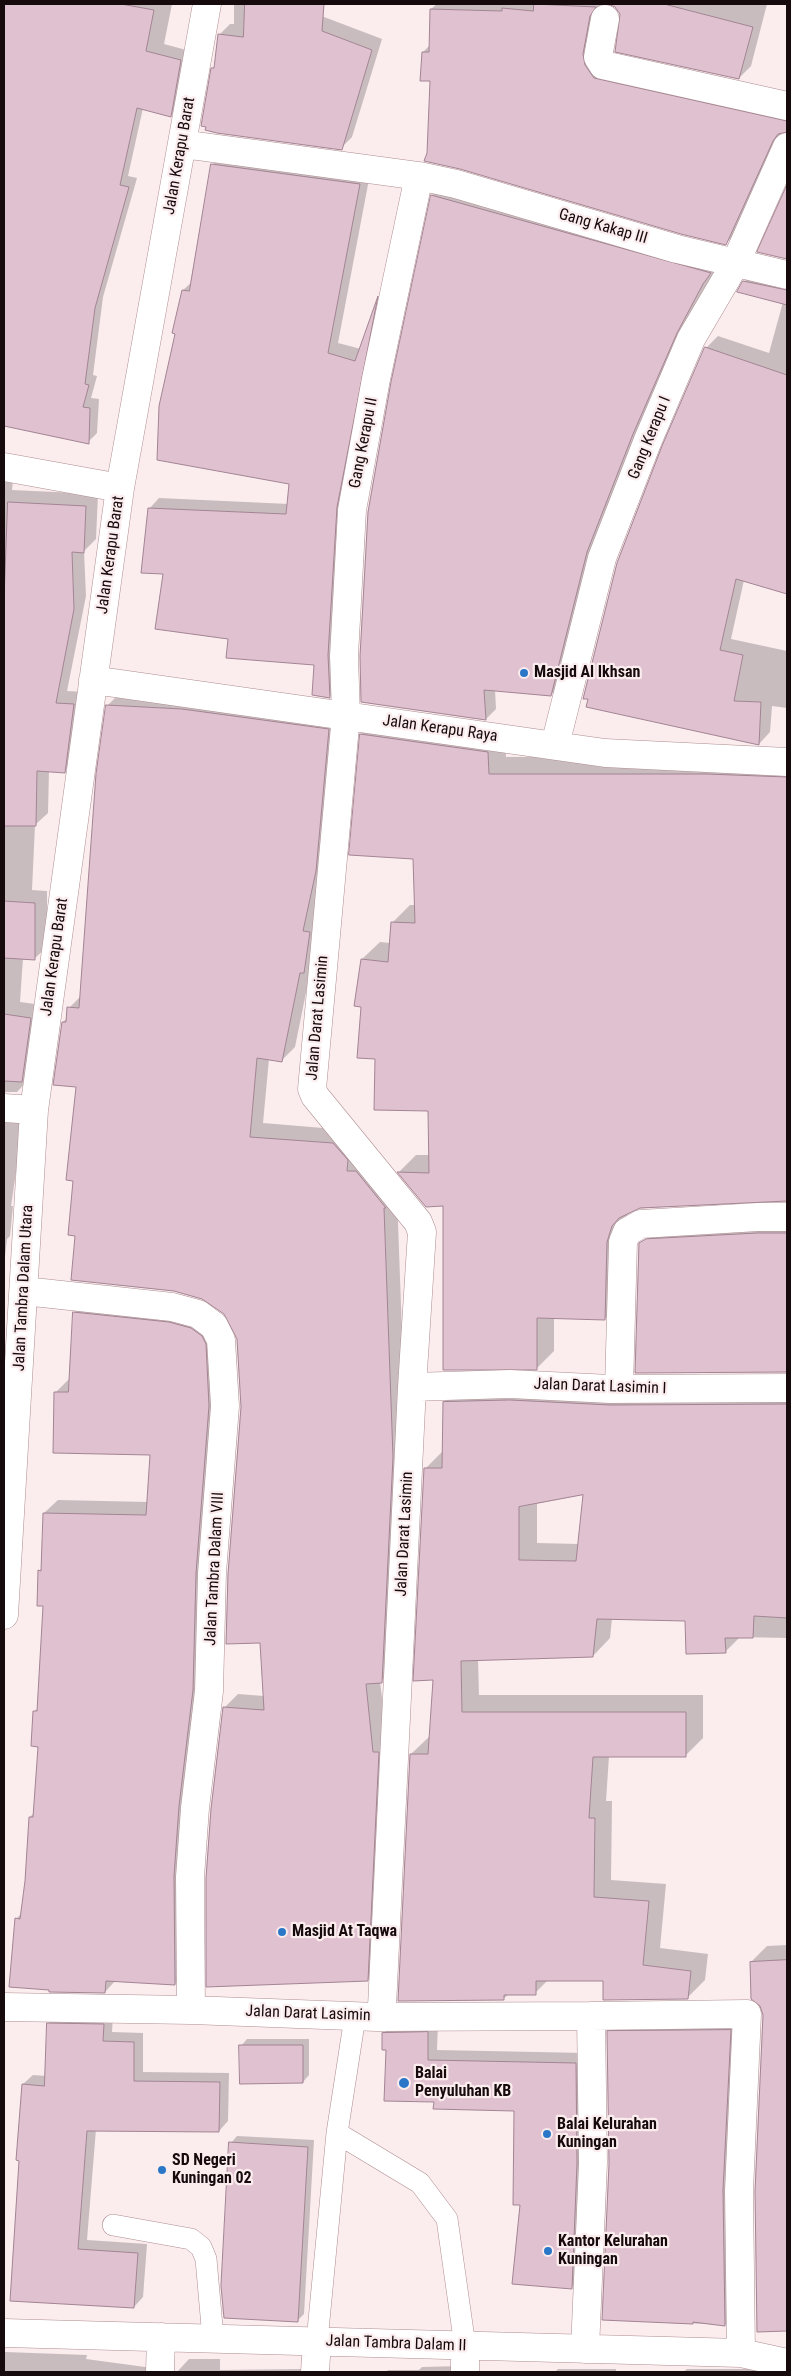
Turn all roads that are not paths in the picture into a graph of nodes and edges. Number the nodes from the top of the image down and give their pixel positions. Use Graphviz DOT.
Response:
graph roads {
  1 [pos="207,4"];
  2 [pos="605,18"];
  3 [pos="787,106"];
  4 [pos="182,144"];
  5 [pos="787,147"];
  6 [pos="419,176"];
  7 [pos="735,264"];
  8 [pos="787,275"];
  9 [pos="4,466"];
  10 [pos="120,488"];
  11 [pos="94,680"];
  12 [pos="346,715"];
  13 [pos="555,745"];
  14 [pos="787,762"];
  15 [pos="4,1108"];
  16 [pos="34,1110"];
  17 [pos="787,1217"];
  18 [pos="24,1291"];
  19 [pos="412,1388"];
  20 [pos="619,1388"];
  21 [pos="787,1388"];
  22 [pos="4,1615"];
  23 [pos="4,2007"];
  24 [pos="191,2010"];
  25 [pos="591,2016"];
  26 [pos="366,2017"];
  27 [pos="337,2133"];
  28 [pos="113,2225"];
  29 [pos="4,2333"];
  30 [pos="162,2337"];
  31 [pos="213,2338"];
  32 [pos="317,2341"];
  33 [pos="465,2346"];
  34 [pos="586,2349"];
  35 [pos="741,2353"];
  36 [pos="614,2361"];
  37 [pos="787,2363"];
  38 [pos="160,2372"];
  39 [pos="315,2372"];
  40 [pos="465,2372"];
  1 -- 4 [label="street, Jalan Kerapu Barat"];
  2 -- 3 [label="street"];
  4 -- 6 [label="street, Gang Kakap III"];
  4 -- 10 [label="street, Jalan Kerapu Barat"];
  5 -- 7 [label="street, Gang Kerapu I"];
  6 -- 7 [label="street, Gang Kakap III"];
  6 -- 12 [label="street, Gang Kerapu II"];
  7 -- 8 [label="street, Gang Kakap III"];
  7 -- 13 [label="street, Gang Kerapu I"];
  9 -- 10 [label="street"];
  10 -- 11 [label="street, Jalan Kerapu Barat"];
  11 -- 12 [label="street, Jalan Kerapu Raya"];
  11 -- 16 [label="street, Jalan Kerapu Barat"];
  12 -- 13 [label="street, Jalan Kerapu Raya"];
  12 -- 19 [label="street, Jalan Darat Lasimin"];
  13 -- 14 [label="street, Jalan Kerapu Raya"];
  15 -- 16 [label="street"];
  16 -- 18 [label="street, Jalan Tambra Dalam Utara"];
  17 -- 20 [label="street"];
  18 -- 22 [label="street, Jalan Tambra Dalam Utara"];
  18 -- 24 [label="street, Jalan Tambra Dalam VIII"];
  19 -- 20 [label="street, Jalan Darat Lasimin I"];
  19 -- 26 [label="street, Jalan Darat Lasimin"];
  20 -- 21 [label="street, Jalan Darat Lasimin I"];
  23 -- 24 [label="street, Jalan Darat Lasimin"];
  24 -- 26 [label="street, Jalan Darat Lasimin"];
  25 -- 26 [label="street"];
  25 -- 34 [label="street"];
  25 -- 35 [label="street"];
  26 -- 27 [label="lane"];
  27 -- 32 [label="lane"];
  27 -- 33 [label="lane"];
  28 -- 31 [label="lane"];
  29 -- 30 [label="street, Jalan Tambra Dalam II"];
  30 -- 31 [label="street, Jalan Tambra Dalam II"];
  30 -- 38 [label="street"];
  31 -- 32 [label="street, Jalan Tambra Dalam II"];
  32 -- 33 [label="street, Jalan Tambra Dalam II"];
  32 -- 39 [label="street"];
  33 -- 34 [label="street, Jalan Tambra Dalam II"];
  33 -- 40 [label="street"];
  34 -- 36 [label="street, Jalan Tambra Dalam II"];
  35 -- 36 [label="street, Jalan Tambra Dalam II"];
  35 -- 37 [label="street, Jalan Tambra Dalam II"];
}
